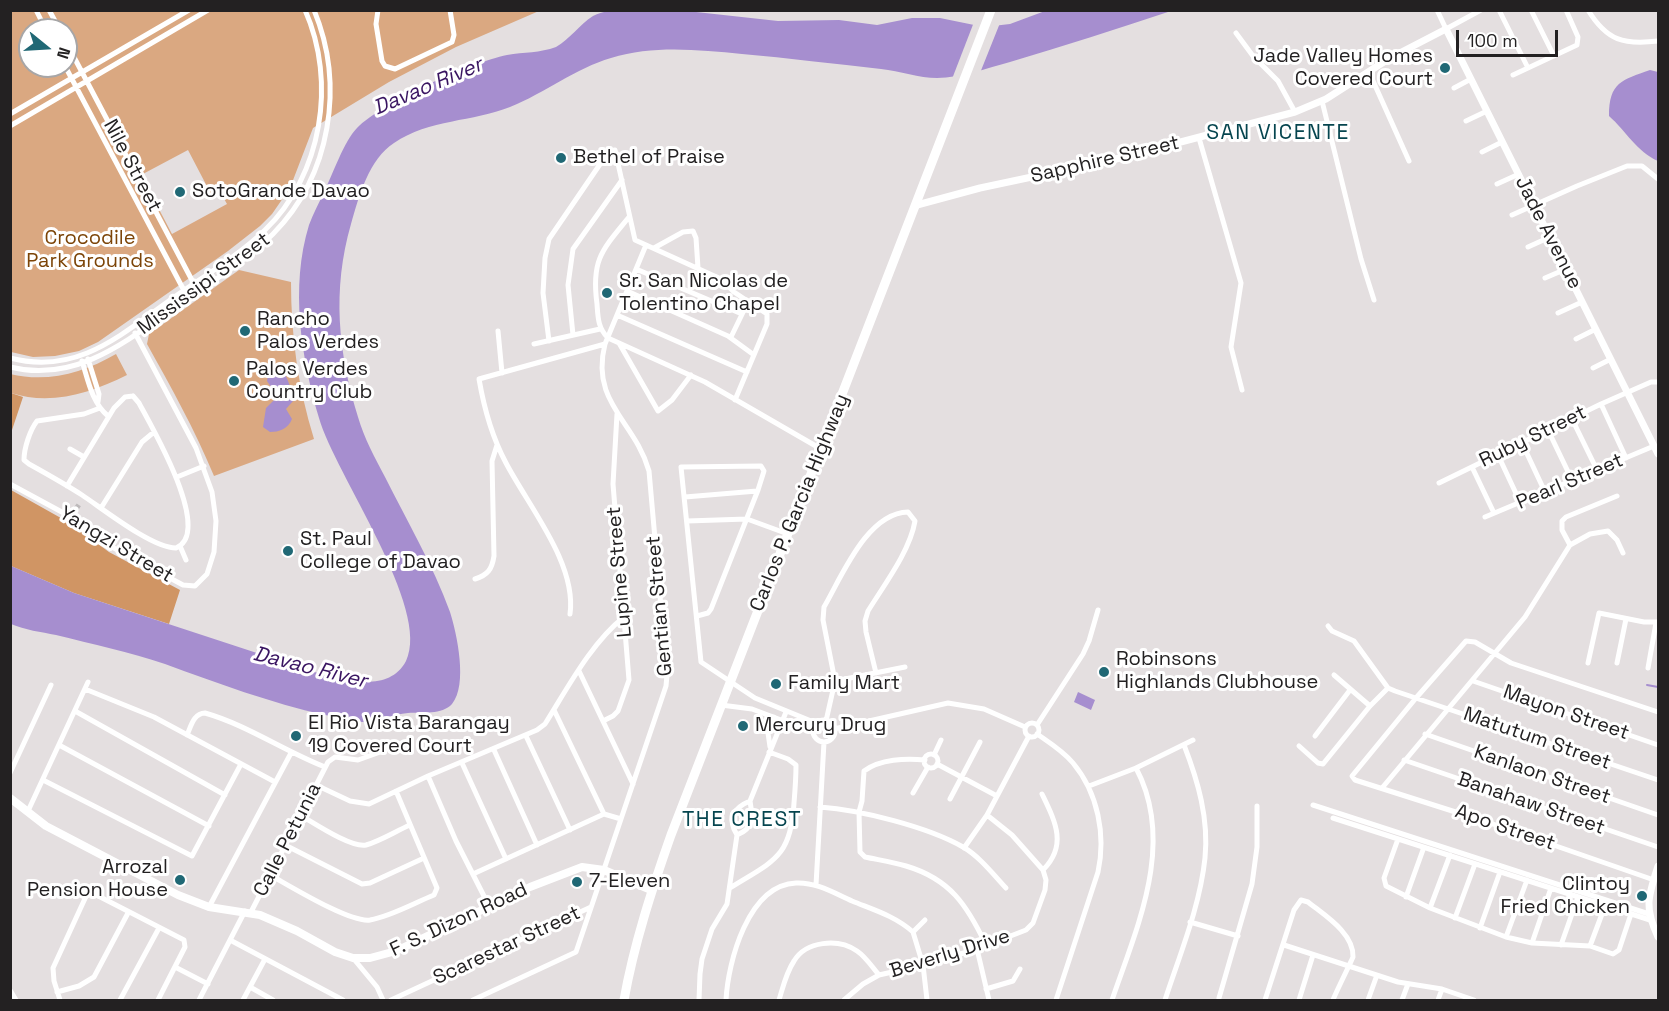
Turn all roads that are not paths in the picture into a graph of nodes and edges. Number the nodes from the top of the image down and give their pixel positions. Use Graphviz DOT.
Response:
graph roads {
  1 [pos="189,10"];
  2 [pos="208,10"];
  3 [pos="305,10"];
  4 [pos="314,10"];
  5 [pos="378,10"];
  6 [pos="450,10"];
  7 [pos="991,10"];
  8 [pos="1437,10"];
  9 [pos="1499,10"];
  10 [pos="1531,10"];
  11 [pos="1566,10"];
  12 [pos="1588,10"];
  13 [pos="1477,11"];
  14 [pos="1446,29"];
  15 [pos="1236,33"];
  16 [pos="1659,41"];
  17 [pos="1554,56"];
  18 [pos="78,65"];
  19 [pos="1528,68"];
  20 [pos="1369,72"];
  21 [pos="82,73"];
  22 [pos="1513,75"];
  23 [pos="72,79"];
  24 [pos="1471,80"];
  25 [pos="87,81"];
  26 [pos="77,87"];
  27 [pos="1454,88"];
  28 [pos="1322,102"];
  29 [pos="1487,111"];
  30 [pos="1295,112"];
  31 [pos="10,114"];
  32 [pos="1466,122"];
  33 [pos="10,126"];
  34 [pos="1199,138"];
  35 [pos="1502,142"];
  36 [pos="1482,152"];
  37 [pos="1409,161"];
  38 [pos="1519,174"];
  39 [pos="1659,179"];
  40 [pos="622,180"];
  41 [pos="1497,184"];
  42 [pos="917,205"];
  43 [pos="1534,205"];
  44 [pos="1512,215"];
  45 [pos="629,218"];
  46 [pos="1550,237"];
  47 [pos="251,242"];
  48 [pos="646,245"];
  49 [pos="1528,247"];
  50 [pos="654,248"];
  51 [pos="256,249"];
  52 [pos="699,268"];
  53 [pos="1566,268"];
  54 [pos="636,269"];
  55 [pos="1545,278"];
  56 [pos="194,283"];
  57 [pos="184,290"];
  58 [pos="198,291"];
  59 [pos="627,291"];
  60 [pos="188,298"];
  61 [pos="1374,300"];
  62 [pos="748,302"];
  63 [pos="1582,302"];
  64 [pos="1558,313"];
  65 [pos="742,314"];
  66 [pos="617,315"];
  67 [pos="132,327"];
  68 [pos="1596,328"];
  69 [pos="600,329"];
  70 [pos="498,331"];
  71 [pos="136,335"];
  72 [pos="573,335"];
  73 [pos="731,337"];
  74 [pos="1576,339"];
  75 [pos="549,341"];
  76 [pos="606,341"];
  77 [pos="619,343"];
  78 [pos="534,344"];
  79 [pos="754,355"];
  80 [pos="84,356"];
  81 [pos="10,358"];
  82 [pos="1611,359"];
  83 [pos="86,363"];
  84 [pos="10,368"];
  85 [pos="1593,368"];
  86 [pos="747,372"];
  87 [pos="502,374"];
  88 [pos="691,375"];
  89 [pos="1659,382"];
  90 [pos="1242,390"];
  91 [pos="1628,393"];
  92 [pos="735,400"];
  93 [pos="1600,404"];
  94 [pos="99,405"];
  95 [pos="617,412"];
  96 [pos="108,417"];
  97 [pos="1572,419"];
  98 [pos="1548,430"];
  99 [pos="154,432"];
  100 [pos="1522,443"];
  101 [pos="497,445"];
  102 [pos="1654,446"];
  103 [pos="70,449"];
  104 [pos="821,449"];
  105 [pos="1659,454"];
  106 [pos="1498,455"];
  107 [pos="84,457"];
  108 [pos="1626,458"];
  109 [pos="204,466"];
  110 [pos="1472,467"];
  111 [pos="1597,470"];
  112 [pos="177,477"];
  113 [pos="1572,480"];
  114 [pos="1439,483"];
  115 [pos="10,484"];
  116 [pos="67,486"];
  117 [pos="757,491"];
  118 [pos="1545,492"];
  119 [pos="84,496"];
  120 [pos="1617,496"];
  121 [pos="685,497"];
  122 [pos="1520,502"];
  123 [pos="101,508"];
  124 [pos="1494,513"];
  125 [pos="71,517"];
  126 [pos="1485,517"];
  127 [pos="747,519"];
  128 [pos="687,521"];
  129 [pos="788,534"];
  130 [pos="1570,545"];
  131 [pos="180,546"];
  132 [pos="1623,553"];
  133 [pos="186,560"];
  134 [pos="475,579"];
  135 [pos="1098,610"];
  136 [pos="570,614"];
  137 [pos="697,616"];
  138 [pos="624,617"];
  139 [pos="1626,619"];
  140 [pos="1657,623"];
  141 [pos="1328,626"];
  142 [pos="1495,654"];
  143 [pos="1588,663"];
  144 [pos="1617,663"];
  145 [pos="905,667"];
  146 [pos="1648,668"];
  147 [pos="579,671"];
  148 [pos="876,673"];
  149 [pos="1334,675"];
  150 [pos="835,681"];
  151 [pos="1473,681"];
  152 [pos="88,682"];
  153 [pos="730,682"];
  154 [pos="51,685"];
  155 [pos="1388,688"];
  156 [pos="85,689"];
  157 [pos="1350,690"];
  158 [pos="1416,698"];
  159 [pos="764,703"];
  160 [pos="721,705"];
  161 [pos="1370,706"];
  162 [pos="1449,709"];
  163 [pos="554,710"];
  164 [pos="75,711"];
  165 [pos="760,712"];
  166 [pos="786,712"];
  167 [pos="1659,712"];
  168 [pos="774,717"];
  169 [pos="782,720"];
  170 [pos="603,721"];
  171 [pos="826,721"];
  172 [pos="816,723"];
  173 [pos="1037,725"];
  174 [pos="1026,727"];
  175 [pos="834,729"];
  176 [pos="813,732"];
  177 [pos="1037,734"];
  178 [pos="1425,734"];
  179 [pos="187,735"];
  180 [pos="526,736"];
  181 [pos="1029,736"];
  182 [pos="1315,736"];
  183 [pos="940,740"];
  184 [pos="1193,740"];
  185 [pos="824,742"];
  186 [pos="980,742"];
  187 [pos="59,745"];
  188 [pos="1184,745"];
  189 [pos="1659,745"];
  190 [pos="1299,746"];
  191 [pos="494,750"];
  192 [pos="769,750"];
  193 [pos="383,751"];
  194 [pos="291,753"];
  195 [pos="934,755"];
  196 [pos="925,760"];
  197 [pos="1404,760"];
  198 [pos="462,763"];
  199 [pos="242,764"];
  200 [pos="937,764"];
  201 [pos="325,767"];
  202 [pos="928,767"];
  203 [pos="1136,768"];
  204 [pos="10,773"];
  205 [pos="428,776"];
  206 [pos="962,776"];
  207 [pos="43,780"];
  208 [pos="1659,780"];
  209 [pos="275,782"];
  210 [pos="633,784"];
  211 [pos="316,785"];
  212 [pos="1089,786"];
  213 [pos="1382,788"];
  214 [pos="396,791"];
  215 [pos="913,793"];
  216 [pos="1042,794"];
  217 [pos="225,795"];
  218 [pos="997,796"];
  219 [pos="10,798"];
  220 [pos="950,799"];
  221 [pos="750,801"];
  222 [pos="1257,806"];
  223 [pos="1313,806"];
  224 [pos="820,807"];
  225 [pos="28,812"];
  226 [pos="859,812"];
  227 [pos="604,814"];
  228 [pos="300,815"];
  229 [pos="987,815"];
  230 [pos="1659,815"];
  231 [pos="1334,818"];
  232 [pos="621,819"];
  233 [pos="410,825"];
  234 [pos="209,826"];
  235 [pos="570,830"];
  236 [pos="737,835"];
  237 [pos="1398,839"];
  238 [pos="285,845"];
  239 [pos="537,845"];
  240 [pos="1424,847"];
  241 [pos="1659,847"];
  242 [pos="964,848"];
  243 [pos="1449,855"];
  244 [pos="424,858"];
  245 [pos="506,859"];
  246 [pos="1475,864"];
  247 [pos="1659,866"];
  248 [pos="604,870"];
  249 [pos="1043,870"];
  250 [pos="1500,872"];
  251 [pos="473,874"];
  252 [pos="270,875"];
  253 [pos="1656,878"];
  254 [pos="1527,880"];
  255 [pos="75,885"];
  256 [pos="816,885"];
  257 [pos="730,888"];
  258 [pos="1006,888"];
  259 [pos="1551,888"];
  260 [pos="651,890"];
  261 [pos="88,892"];
  262 [pos="1406,897"];
  263 [pos="1578,897"];
  264 [pos="489,906"];
  265 [pos="1605,906"];
  266 [pos="209,907"];
  267 [pos="591,907"];
  268 [pos="1430,908"];
  269 [pos="248,912"];
  270 [pos="128,913"];
  271 [pos="1631,914"];
  272 [pos="1455,918"];
  273 [pos="925,920"];
  274 [pos="1653,921"];
  275 [pos="1190,922"];
  276 [pos="159,928"];
  277 [pos="1480,928"];
  278 [pos="913,932"];
  279 [pos="1238,936"];
  280 [pos="1658,936"];
  281 [pos="1506,937"];
  282 [pos="230,940"];
  283 [pos="1532,943"];
  284 [pos="986,945"];
  285 [pos="1284,945"];
  286 [pos="1561,945"];
  287 [pos="1590,946"];
  288 [pos="977,949"];
  289 [pos="1314,955"];
  290 [pos="353,958"];
  291 [pos="265,959"];
  292 [pos="923,965"];
  293 [pos="1348,966"];
  294 [pos="176,967"];
  295 [pos="1020,969"];
  296 [pos="879,975"];
  297 [pos="1377,975"];
  298 [pos="208,984"];
  299 [pos="1408,984"];
  300 [pos="250,987"];
  301 [pos="986,989"];
  302 [pos="1442,989"];
  303 [pos="10,990"];
  304 [pos="57,992"];
  305 [pos="625,999"];
  306 [pos="1219,999"];
  307 [pos="16,1000"];
  308 [pos="60,1000"];
  309 [pos="120,1000"];
  310 [pos="158,1000"];
  311 [pos="199,1000"];
  312 [pos="243,1000"];
  313 [pos="273,1000"];
  314 [pos="343,1000"];
  315 [pos="383,1000"];
  316 [pos="391,1000"];
  317 [pos="473,1000"];
  318 [pos="699,1000"];
  319 [pos="726,1000"];
  320 [pos="779,1000"];
  321 [pos="844,1000"];
  322 [pos="927,1000"];
  323 [pos="989,1000"];
  324 [pos="1056,1000"];
  325 [pos="1112,1000"];
  326 [pos="1165,1000"];
  327 [pos="1265,1000"];
  328 [pos="1299,1000"];
  329 [pos="1332,1000"];
  330 [pos="1368,1000"];
  331 [pos="1402,1000"];
  332 [pos="1438,1000"];
  333 [pos="1474,1000"];
  1 -- 21 [label="street"];
  2 -- 25 [label="street"];
  3 -- 47 [label="street, Mississipi Street"];
  4 -- 51 [label="street, Mississipi Street"];
  5 -- 6 [label="street"];
  7 -- 42 [label="highway, Carlos P. Garcia Highway"];
  8 -- 14 [label="street, Jade Avenue"];
  9 -- 19 [label="street"];
  10 -- 17 [label="street"];
  11 -- 17 [label="street"];
  12 -- 16 [label="street"];
  13 -- 14 [label="street, Sapphire Street"];
  14 -- 20 [label="street, Sapphire Street"];
  14 -- 24 [label="street, Jade Avenue"];
  15 -- 30 [label="street"];
  17 -- 19 [label="street"];
  18 -- 21 [label="street, Nile Street"];
  19 -- 22 [label="street"];
  20 -- 28 [label="street, Sapphire Street"];
  20 -- 37 [label="street"];
  21 -- 23 [label="street"];
  21 -- 25 [label="street, Nile Street"];
  23 -- 26 [label="street, Nile Street"];
  23 -- 31 [label="street"];
  24 -- 27 [label="street"];
  24 -- 29 [label="street, Jade Avenue"];
  25 -- 26 [label="street"];
  25 -- 56 [label="street, Nile Street"];
  26 -- 33 [label="street"];
  26 -- 57 [label="street, Nile Street"];
  28 -- 30 [label="street, Sapphire Street"];
  28 -- 61 [label="street"];
  29 -- 32 [label="street"];
  29 -- 35 [label="street, Jade Avenue"];
  30 -- 34 [label="street, Sapphire Street"];
  34 -- 42 [label="street, Sapphire Street"];
  34 -- 90 [label="street"];
  35 -- 36 [label="street"];
  35 -- 38 [label="street, Jade Avenue"];
  38 -- 41 [label="street"];
  38 -- 43 [label="street, Jade Avenue"];
  39 -- 43 [label="street"];
  40 -- 45 [label="street"];
  40 -- 72 [label="street"];
  40 -- 75 [label="street"];
  42 -- 104 [label="highway, Carlos P. Garcia Highway"];
  43 -- 44 [label="street"];
  43 -- 46 [label="street, Jade Avenue"];
  45 -- 48 [label="street"];
  45 -- 69 [label="street"];
  46 -- 49 [label="street"];
  46 -- 53 [label="street, Jade Avenue"];
  47 -- 51 [label="street"];
  47 -- 56 [label="street, Mississipi Street"];
  48 -- 50 [label="street"];
  48 -- 54 [label="street, Gentian Street"];
  50 -- 52 [label="street"];
  50 -- 52 [label="street"];
  51 -- 58 [label="street, Mississipi Street"];
  52 -- 62 [label="street"];
  53 -- 55 [label="street"];
  53 -- 63 [label="street, Jade Avenue"];
  54 -- 59 [label="street, Gentian Street"];
  54 -- 65 [label="street"];
  56 -- 57 [label="street, Mississipi Street"];
  56 -- 58 [label="street, Nile Street"];
  57 -- 60 [label="street, Nile Street"];
  57 -- 67 [label="street, Mississipi Street"];
  58 -- 60 [label="street, Mississipi Street"];
  59 -- 66 [label="street, Gentian Street"];
  59 -- 73 [label="street"];
  60 -- 71 [label="street, Mississipi Street"];
  62 -- 65 [label="street"];
  62 -- 79 [label="street"];
  63 -- 64 [label="street"];
  63 -- 68 [label="street, Jade Avenue"];
  65 -- 73 [label="street"];
  66 -- 76 [label="street, Gentian Street"];
  66 -- 86 [label="street"];
  67 -- 71 [label="street, Yangzi Street"];
  67 -- 80 [label="street, Mississipi Street"];
  68 -- 74 [label="street"];
  68 -- 82 [label="street, Jade Avenue"];
  69 -- 72 [label="street"];
  69 -- 76 [label="street"];
  70 -- 87 [label="street"];
  71 -- 83 [label="street, Mississipi Street"];
  71 -- 109 [label="street, Yangzi Street"];
  72 -- 75 [label="street"];
  73 -- 79 [label="street"];
  75 -- 78 [label="street"];
  76 -- 77 [label="street"];
  76 -- 87 [label="street"];
  76 -- 95 [label="street, Gentian Street"];
  77 -- 88 [label="street"];
  77 -- 88 [label="street"];
  79 -- 86 [label="street"];
  80 -- 81 [label="street, Mississipi Street"];
  80 -- 83 [label="street"];
  82 -- 85 [label="street"];
  82 -- 91 [label="street, Jade Avenue"];
  83 -- 84 [label="street, Mississipi Street"];
  83 -- 94 [label="street"];
  86 -- 92 [label="street"];
  87 -- 101 [label="street"];
  88 -- 92 [label="street"];
  89 -- 91 [label="street, Ruby Street"];
  91 -- 93 [label="street, Ruby Street"];
  91 -- 102 [label="street, Jade Avenue"];
  92 -- 104 [label="street"];
  93 -- 97 [label="street, Ruby Street"];
  93 -- 108 [label="street"];
  94 -- 96 [label="street"];
  94 -- 116 [label="street"];
  95 -- 138 [label="street, Lupine Street"];
  95 -- 210 [label="street, Gentian Street"];
  96 -- 99 [label="street"];
  96 -- 107 [label="street"];
  97 -- 98 [label="street, Ruby Street"];
  97 -- 111 [label="street"];
  98 -- 100 [label="street, Ruby Street"];
  98 -- 113 [label="street"];
  99 -- 112 [label="street"];
  99 -- 123 [label="street"];
  100 -- 106 [label="street, Ruby Street"];
  100 -- 118 [label="street"];
  101 -- 134 [label="street"];
  101 -- 136 [label="street"];
  102 -- 105 [label="street, Jade Avenue"];
  102 -- 108 [label="street, Pearl Street"];
  103 -- 107 [label="street"];
  104 -- 129 [label="highway, Carlos P. Garcia Highway"];
  106 -- 110 [label="street, Ruby Street"];
  106 -- 122 [label="street"];
  107 -- 116 [label="street"];
  108 -- 111 [label="street, Pearl Street"];
  109 -- 112 [label="street"];
  109 -- 125 [label="street, Yangzi Street"];
  110 -- 114 [label="street, Ruby Street"];
  110 -- 124 [label="street"];
  111 -- 113 [label="street, Pearl Street"];
  112 -- 131 [label="street"];
  113 -- 118 [label="street, Pearl Street"];
  115 -- 125 [label="street, Yangzi Street"];
  116 -- 119 [label="street"];
  117 -- 121 [label="street"];
  117 -- 121 [label="street"];
  117 -- 127 [label="street"];
  118 -- 122 [label="street, Pearl Street"];
  119 -- 123 [label="street"];
  119 -- 125 [label="street"];
  120 -- 130 [label="street"];
  121 -- 128 [label="street"];
  122 -- 124 [label="street, Pearl Street"];
  123 -- 131 [label="street"];
  124 -- 126 [label="street, Pearl Street"];
  127 -- 128 [label="street"];
  127 -- 129 [label="street"];
  127 -- 137 [label="street"];
  128 -- 137 [label="street"];
  129 -- 153 [label="highway, Carlos P. Garcia Highway"];
  130 -- 132 [label="street"];
  130 -- 142 [label="street"];
  131 -- 133 [label="street"];
  135 -- 173 [label="street"];
  137 -- 153 [label="street"];
  138 -- 147 [label="street"];
  138 -- 170 [label="street, Lupine Street"];
  139 -- 140 [label="street"];
  139 -- 143 [label="street"];
  139 -- 144 [label="street"];
  140 -- 146 [label="street"];
  141 -- 155 [label="street"];
  142 -- 151 [label="street"];
  142 -- 158 [label="street"];
  142 -- 167 [label="street"];
  145 -- 148 [label="street"];
  147 -- 163 [label="street"];
  147 -- 170 [label="street"];
  148 -- 150 [label="street"];
  148 -- 150 [label="street"];
  149 -- 157 [label="street"];
  150 -- 171 [label="street"];
  151 -- 162 [label="street"];
  151 -- 189 [label="street, Mayon Street"];
  152 -- 156 [label="street"];
  153 -- 159 [label="street"];
  153 -- 160 [label="highway, Carlos P. Garcia Highway"];
  154 -- 204 [label="street"];
  155 -- 158 [label="street, Matutum Street"];
  155 -- 161 [label="street"];
  156 -- 164 [label="street"];
  156 -- 179 [label="street"];
  157 -- 161 [label="street"];
  157 -- 182 [label="street"];
  158 -- 162 [label="street, Matutum Street"];
  158 -- 213 [label="street, Apo Street"];
  159 -- 165 [label="street"];
  159 -- 166 [label="street"];
  160 -- 165 [label="street"];
  160 -- 260 [label="highway, Carlos P. Garcia Highway"];
  161 -- 190 [label="street"];
  162 -- 178 [label="street"];
  162 -- 208 [label="street, Matutum Street"];
  163 -- 180 [label="street"];
  163 -- 227 [label="street"];
  164 -- 187 [label="street"];
  164 -- 217 [label="street"];
  165 -- 168 [label="street"];
  166 -- 169 [label="street"];
  166 -- 172 [label="street"];
  168 -- 169 [label="street"];
  168 -- 192 [label="street"];
  169 -- 176 [label="street"];
  169 -- 192 [label="street"];
  170 -- 210 [label="street"];
  171 -- 172 [label="street"];
  171 -- 175 [label="street"];
  172 -- 176 [label="street"];
  173 -- 174 [label="street"];
  173 -- 177 [label="street"];
  174 -- 175 [label="street"];
  174 -- 181 [label="street"];
  175 -- 185 [label="street"];
  176 -- 185 [label="street"];
  177 -- 181 [label="street"];
  177 -- 212 [label="street"];
  178 -- 197 [label="street"];
  178 -- 230 [label="street, Kanlaon Street"];
  179 -- 194 [label="street"];
  179 -- 199 [label="street"];
  180 -- 191 [label="street"];
  180 -- 235 [label="street"];
  181 -- 218 [label="street"];
  183 -- 195 [label="street"];
  184 -- 188 [label="street"];
  185 -- 224 [label="street"];
  186 -- 206 [label="street"];
  187 -- 207 [label="street"];
  187 -- 234 [label="street"];
  188 -- 203 [label="street"];
  188 -- 275 [label="street"];
  191 -- 198 [label="street"];
  191 -- 239 [label="street"];
  192 -- 221 [label="street"];
  192 -- 257 [label="street"];
  193 -- 201 [label="street"];
  194 -- 201 [label="street"];
  194 -- 209 [label="street"];
  195 -- 196 [label="street"];
  195 -- 200 [label="street"];
  196 -- 202 [label="street"];
  196 -- 226 [label="street"];
  197 -- 213 [label="street"];
  197 -- 241 [label="street, Banahaw Street"];
  198 -- 205 [label="street"];
  198 -- 245 [label="street"];
  199 -- 209 [label="street"];
  199 -- 217 [label="street"];
  200 -- 202 [label="street"];
  200 -- 206 [label="street"];
  201 -- 211 [label="street, Calle Petunia"];
  202 -- 215 [label="street"];
  203 -- 212 [label="street"];
  203 -- 325 [label="street"];
  205 -- 214 [label="street"];
  205 -- 251 [label="street"];
  206 -- 218 [label="street"];
  206 -- 220 [label="street"];
  207 -- 225 [label="street"];
  207 -- 234 [label="street"];
  209 -- 266 [label="street"];
  210 -- 232 [label="street, Gentian Street"];
  211 -- 214 [label="street"];
  211 -- 228 [label="street, Calle Petunia"];
  212 -- 324 [label="street"];
  213 -- 253 [label="street, Apo Street"];
  214 -- 233 [label="street"];
  216 -- 249 [label="street"];
  217 -- 234 [label="street"];
  218 -- 229 [label="street"];
  219 -- 225 [label="main road, F. S. Dizon Road"];
  221 -- 236 [label="street"];
  221 -- 236 [label="street"];
  222 -- 279 [label="street"];
  223 -- 274 [label="street"];
  224 -- 226 [label="street"];
  224 -- 256 [label="street"];
  225 -- 266 [label="main road, F. S. Dizon Road"];
  226 -- 242 [label="street"];
  226 -- 284 [label="street"];
  227 -- 232 [label="street"];
  227 -- 235 [label="street"];
  228 -- 233 [label="street"];
  228 -- 238 [label="street, Calle Petunia"];
  229 -- 242 [label="street"];
  229 -- 249 [label="street"];
  231 -- 237 [label="street"];
  232 -- 248 [label="street, Gentian Street"];
  233 -- 244 [label="street"];
  235 -- 239 [label="street"];
  236 -- 257 [label="street"];
  237 -- 240 [label="street"];
  237 -- 262 [label="street"];
  238 -- 244 [label="street"];
  238 -- 252 [label="street, Calle Petunia"];
  239 -- 245 [label="street"];
  240 -- 243 [label="street"];
  240 -- 262 [label="street"];
  242 -- 258 [label="street"];
  243 -- 246 [label="street"];
  243 -- 268 [label="street"];
  244 -- 252 [label="street"];
  245 -- 251 [label="street"];
  246 -- 250 [label="street"];
  246 -- 272 [label="street"];
  247 -- 253 [label="street"];
  248 -- 260 [label="main road, F. S. Dizon Road"];
  248 -- 264 [label="main road, F. S. Dizon Road"];
  248 -- 267 [label="street, Gentian Street"];
  249 -- 284 [label="street, Beverly Drive"];
  250 -- 254 [label="street"];
  250 -- 277 [label="street"];
  251 -- 264 [label="street"];
  252 -- 269 [label="street, Calle Petunia"];
  253 -- 274 [label="street"];
  254 -- 259 [label="street"];
  254 -- 281 [label="street"];
  255 -- 261 [label="street"];
  256 -- 278 [label="street"];
  256 -- 319 [label="street"];
  257 -- 318 [label="street"];
  259 -- 263 [label="street"];
  259 -- 283 [label="street"];
  260 -- 305 [label="highway, Carlos P. Garcia Highway"];
  261 -- 270 [label="street"];
  261 -- 304 [label="street"];
  262 -- 268 [label="street"];
  263 -- 265 [label="street"];
  263 -- 286 [label="street"];
  264 -- 290 [label="main road, F. S. Dizon Road"];
  265 -- 271 [label="street"];
  265 -- 287 [label="street"];
  266 -- 269 [label="main road, F. S. Dizon Road"];
  267 -- 316 [label="street, Scarestar Street"];
  267 -- 317 [label="street, Gentian Street"];
  268 -- 272 [label="street"];
  269 -- 282 [label="street, Calle Petunia"];
  269 -- 290 [label="main road, F. S. Dizon Road"];
  270 -- 276 [label="street"];
  270 -- 304 [label="street"];
  271 -- 274 [label="street"];
  271 -- 287 [label="street"];
  272 -- 277 [label="street"];
  273 -- 278 [label="street"];
  274 -- 280 [label="street"];
  275 -- 279 [label="street"];
  275 -- 326 [label="street"];
  276 -- 294 [label="street"];
  276 -- 309 [label="street"];
  277 -- 281 [label="street"];
  278 -- 292 [label="street"];
  279 -- 306 [label="street"];
  281 -- 283 [label="street"];
  282 -- 291 [label="street"];
  282 -- 298 [label="street, Calle Petunia"];
  283 -- 286 [label="street"];
  284 -- 288 [label="street, Beverly Drive"];
  285 -- 289 [label="street"];
  285 -- 293 [label="street"];
  285 -- 327 [label="street"];
  286 -- 287 [label="street"];
  288 -- 292 [label="street, Beverly Drive"];
  288 -- 301 [label="street"];
  289 -- 293 [label="street"];
  289 -- 328 [label="street"];
  290 -- 315 [label="street"];
  291 -- 300 [label="street"];
  291 -- 314 [label="street"];
  292 -- 296 [label="street, Beverly Drive"];
  292 -- 322 [label="street"];
  293 -- 297 [label="street"];
  293 -- 329 [label="street"];
  294 -- 298 [label="street"];
  294 -- 310 [label="street"];
  295 -- 301 [label="street"];
  296 -- 320 [label="street"];
  296 -- 321 [label="street, Beverly Drive"];
  297 -- 299 [label="street"];
  297 -- 330 [label="street"];
  298 -- 311 [label="street, Calle Petunia"];
  299 -- 302 [label="street"];
  299 -- 331 [label="street"];
  300 -- 312 [label="street"];
  300 -- 313 [label="street"];
  301 -- 323 [label="street"];
  302 -- 332 [label="street"];
  302 -- 333 [label="street"];
  303 -- 307 [label="street"];
  304 -- 308 [label="street"];
}
